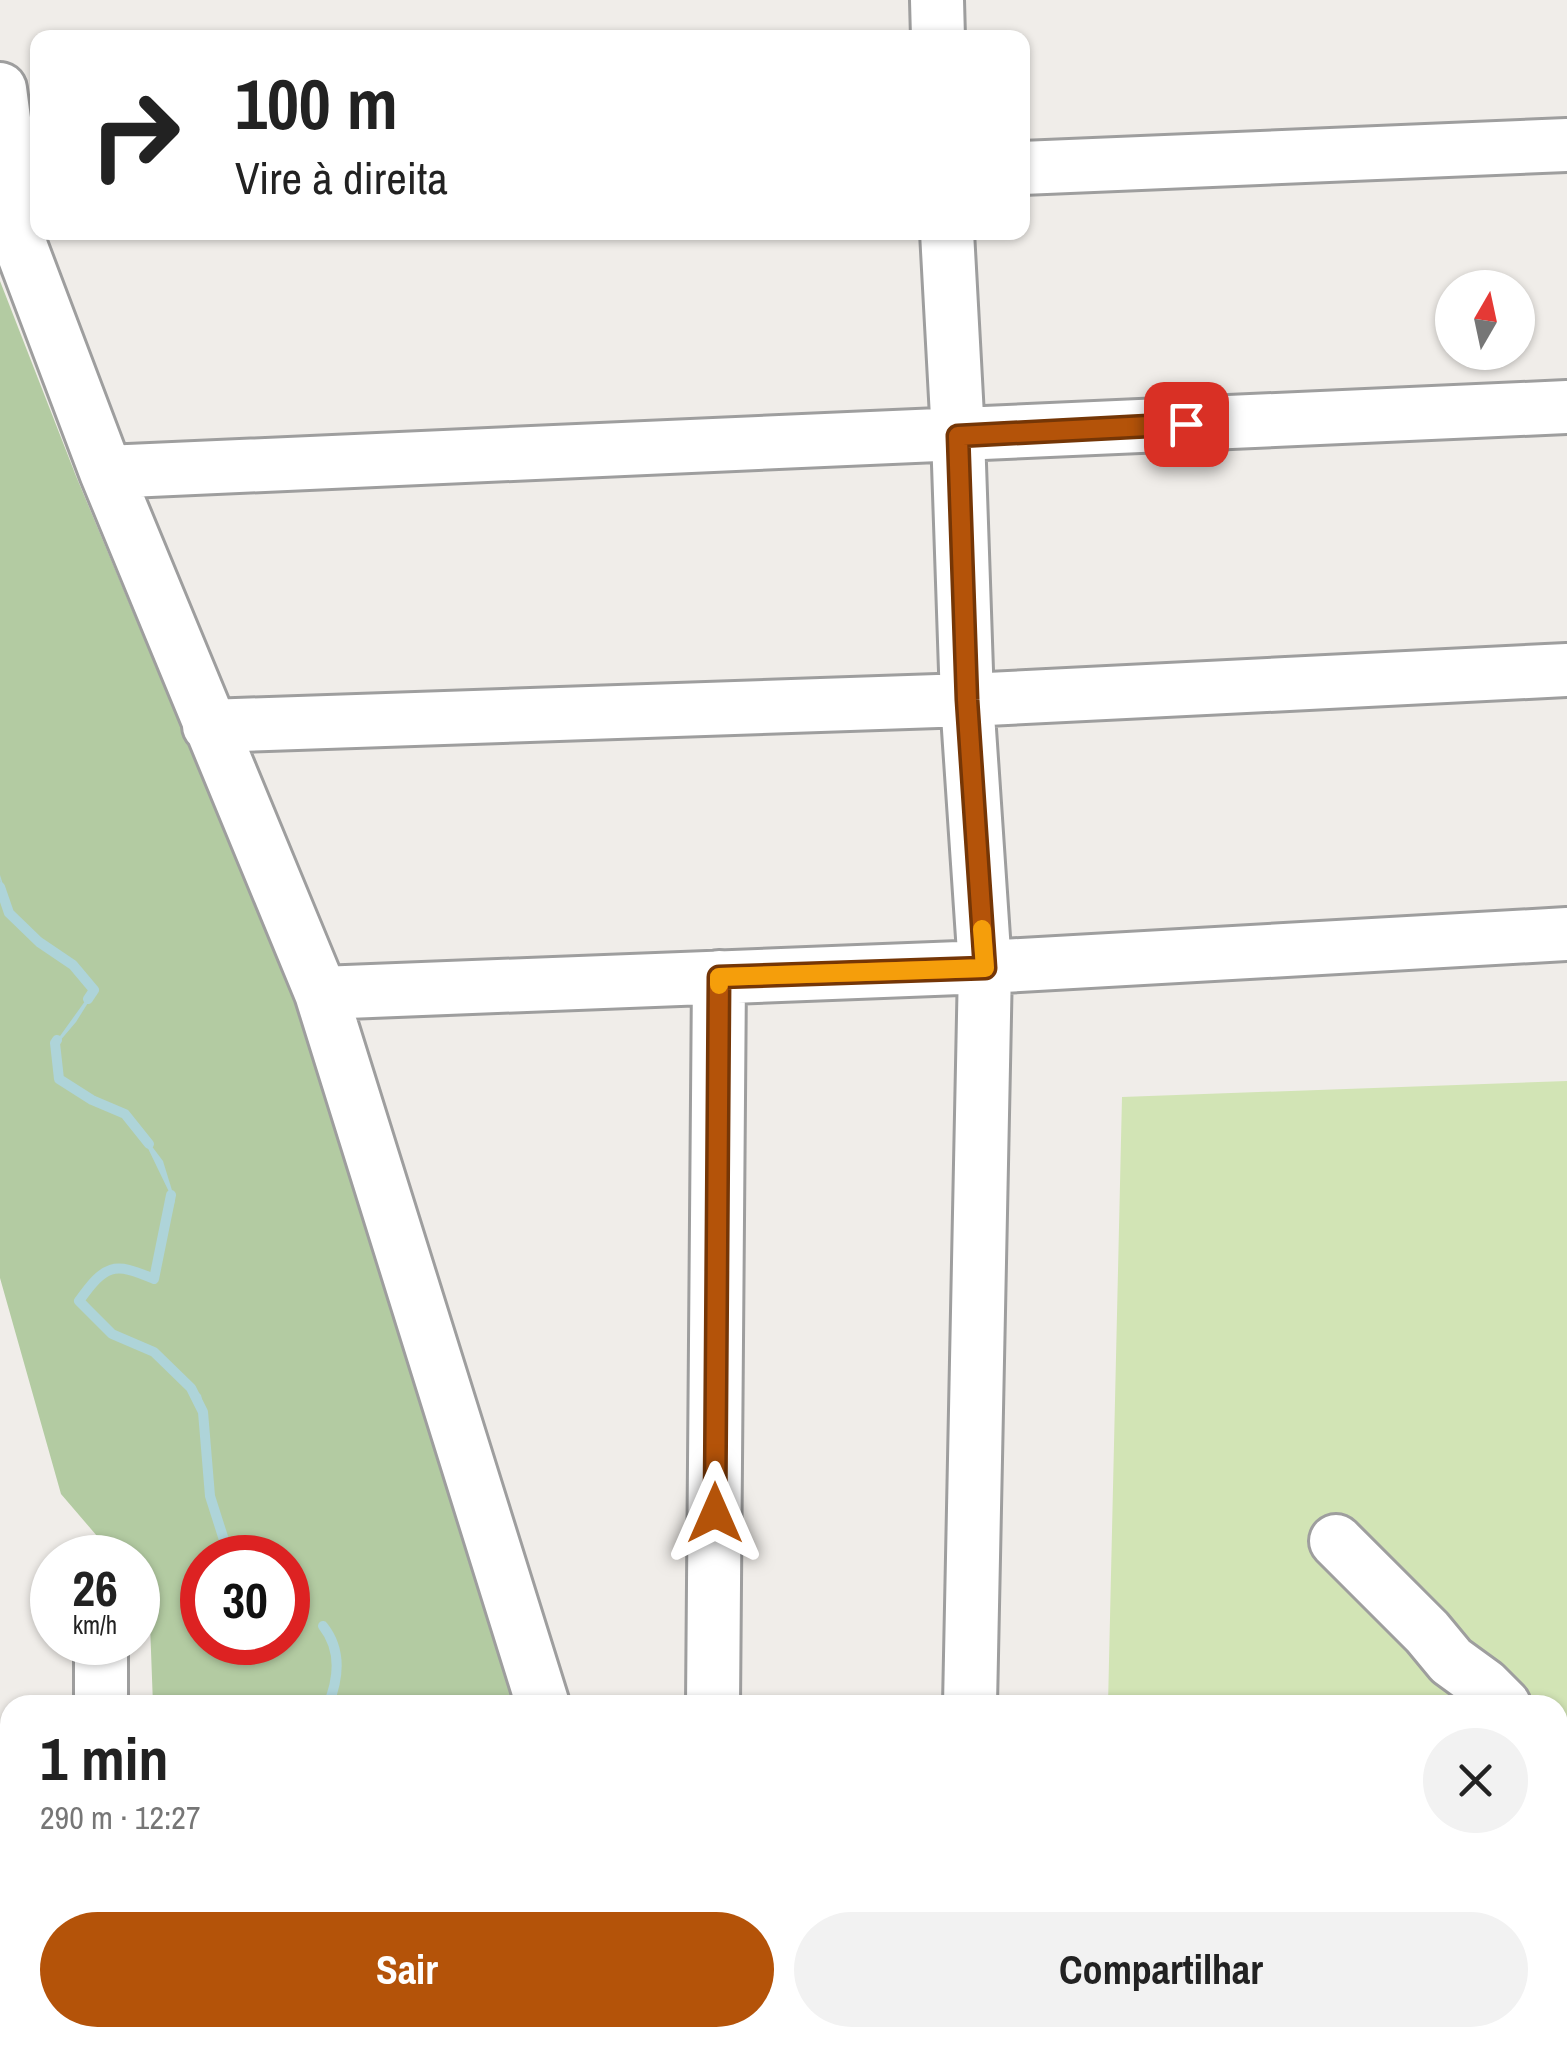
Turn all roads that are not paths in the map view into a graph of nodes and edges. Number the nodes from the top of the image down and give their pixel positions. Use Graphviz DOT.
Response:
graph roads {
  1 [pos="937,0"];
  2 [pos="938,30"];
  3 [pos="0,89"];
  4 [pos="1567,145"];
  5 [pos="1030,168"];
  6 [pos="26,210"];
  7 [pos="946,240"];
  8 [pos="1567,406"];
  9 [pos="958,436"];
  10 [pos="106,472"];
  11 [pos="1567,670"];
  12 [pos="967,700"];
  13 [pos="210,726"];
  14 [pos="1567,934"];
  15 [pos="985,968"];
  16 [pos="719,977"];
  17 [pos="320,992"];
  18 [pos="1336,1541"];
  19 [pos="101,1665"];
  20 [pos="102,1695"];
  21 [pos="540,1695"];
  22 [pos="713,1695"];
  23 [pos="970,1695"];
  24 [pos="1494,1695"];
  1 -- 2 [label="street"];
  3 -- 6 [label="street"];
  4 -- 5 [label="street"];
  6 -- 10 [label="street"];
  7 -- 9 [label="street"];
  8 -- 9 [label="street"];
  9 -- 10 [label="street"];
  9 -- 12 [label="street"];
  10 -- 13 [label="street"];
  11 -- 12 [label="street"];
  12 -- 13 [label="street"];
  12 -- 15 [label="street"];
  13 -- 17 [label="street"];
  14 -- 15 [label="street"];
  15 -- 16 [label="street"];
  15 -- 23 [label="street"];
  16 -- 17 [label="street"];
  16 -- 22 [label="street"];
  17 -- 21 [label="street"];
  18 -- 24 [label="street"];
  19 -- 20 [label="street"];
}
